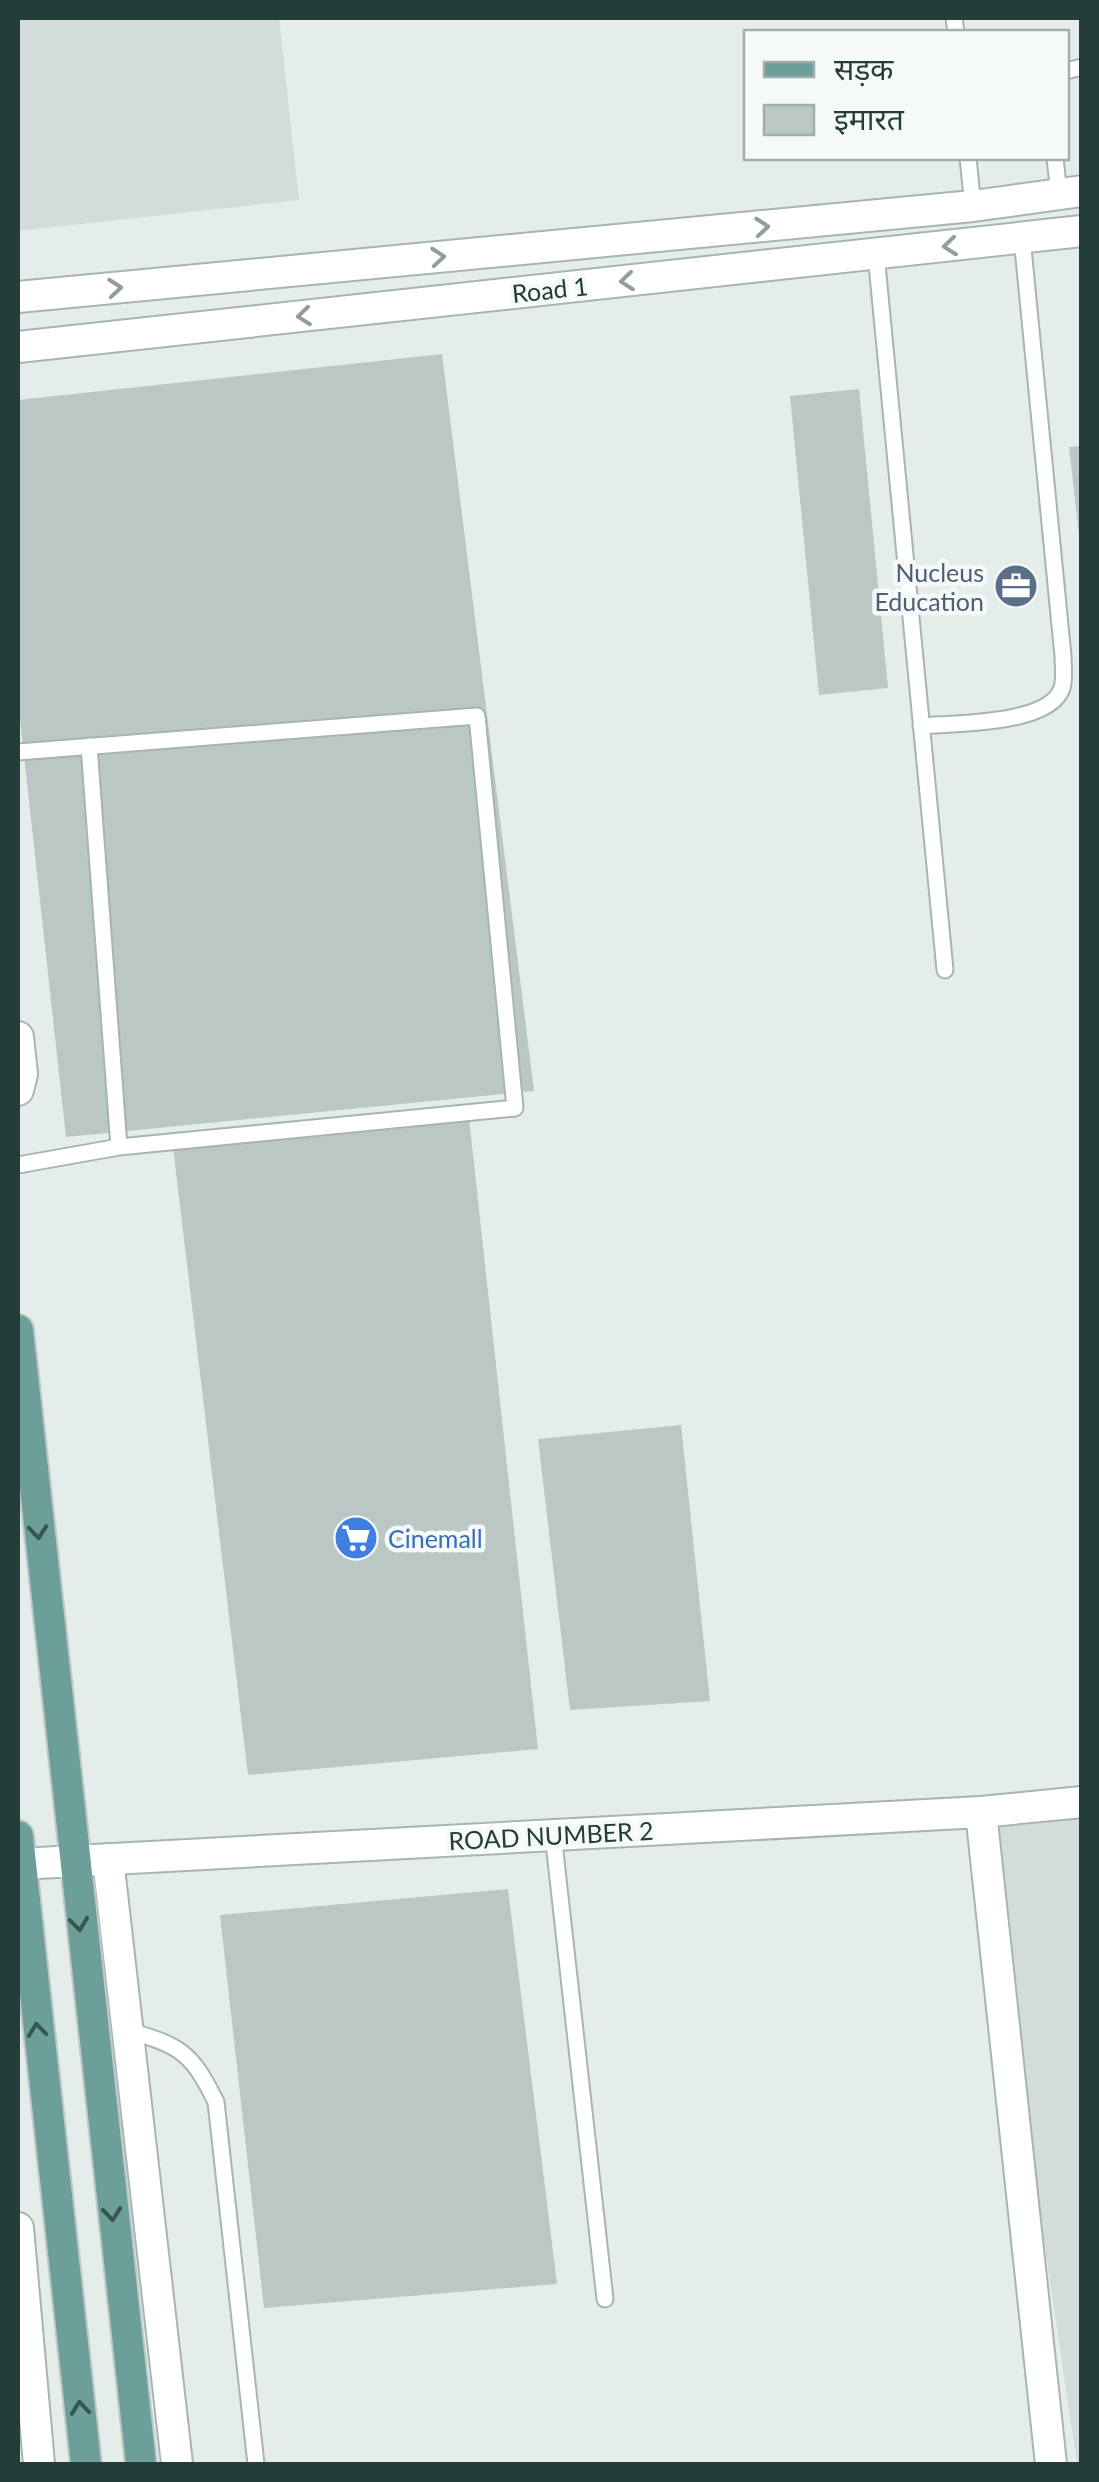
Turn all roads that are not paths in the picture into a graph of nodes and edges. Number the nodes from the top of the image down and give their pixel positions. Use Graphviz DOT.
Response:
graph roads {
  1 [pos="968,160"];
  2 [pos="1055,160"];
  3 [pos="1070,193"];
  4 [pos="973,206"];
  5 [pos="1082,231"];
  6 [pos="1022,238"];
  7 [pos="876,254"];
  8 [pos="18,298"];
  9 [pos="18,347"];
  10 [pos="922,726"];
  11 [pos="88,746"];
  12 [pos="18,752"];
  13 [pos="946,970"];
  14 [pos="18,1036"];
  15 [pos="18,1090"];
  16 [pos="119,1147"];
  17 [pos="18,1164"];
  18 [pos="18,1330"];
  19 [pos="1082,1802"];
  20 [pos="981,1812"];
  21 [pos="553,1834"];
  22 [pos="19,1850"];
  23 [pos="108,1859"];
  24 [pos="72,1862"];
  25 [pos="126,2030"];
  26 [pos="18,2228"];
  27 [pos="605,2299"];
  28 [pos="38,2464"];
  29 [pos="86,2464"];
  30 [pos="141,2464"];
  31 [pos="177,2464"];
  32 [pos="256,2464"];
  33 [pos="1051,2464"];
  1 -- 4 [label="lane"];
  2 -- 3 [label="lane"];
  3 -- 4 [label="street, Road 1"];
  8 -- 4 [label="street, Road 1, one-way"];
  5 -- 6 [label="street, Road 1"];
  6 -- 7 [label="street, Road 1, one-way"];
  6 -- 10 [label="lane"];
  7 -- 9 [label="street, Road 1, one-way"];
  7 -- 10 [label="lane"];
  10 -- 13 [label="lane"];
  11 -- 12 [label="lane"];
  11 -- 16 [label="lane"];
  11 -- 16 [label="lane"];
  14 -- 15 [label="street"];
  16 -- 17 [label="lane"];
  18 -- 24 [label="main road, one-way"];
  19 -- 20 [label="street, ROAD NUMBER 2"];
  20 -- 21 [label="street, ROAD NUMBER 2"];
  20 -- 33 [label="street"];
  21 -- 23 [label="street, ROAD NUMBER 2"];
  21 -- 27 [label="lane"];
  22 -- 24 [label="street, ROAD NUMBER 2"];
  29 -- 22 [label="main road, one-way"];
  23 -- 24 [label="street, ROAD NUMBER 2"];
  23 -- 25 [label="street"];
  24 -- 30 [label="main road, one-way"];
  25 -- 31 [label="street"];
  25 -- 32 [label="lane"];
  26 -- 28 [label="street"];
}
